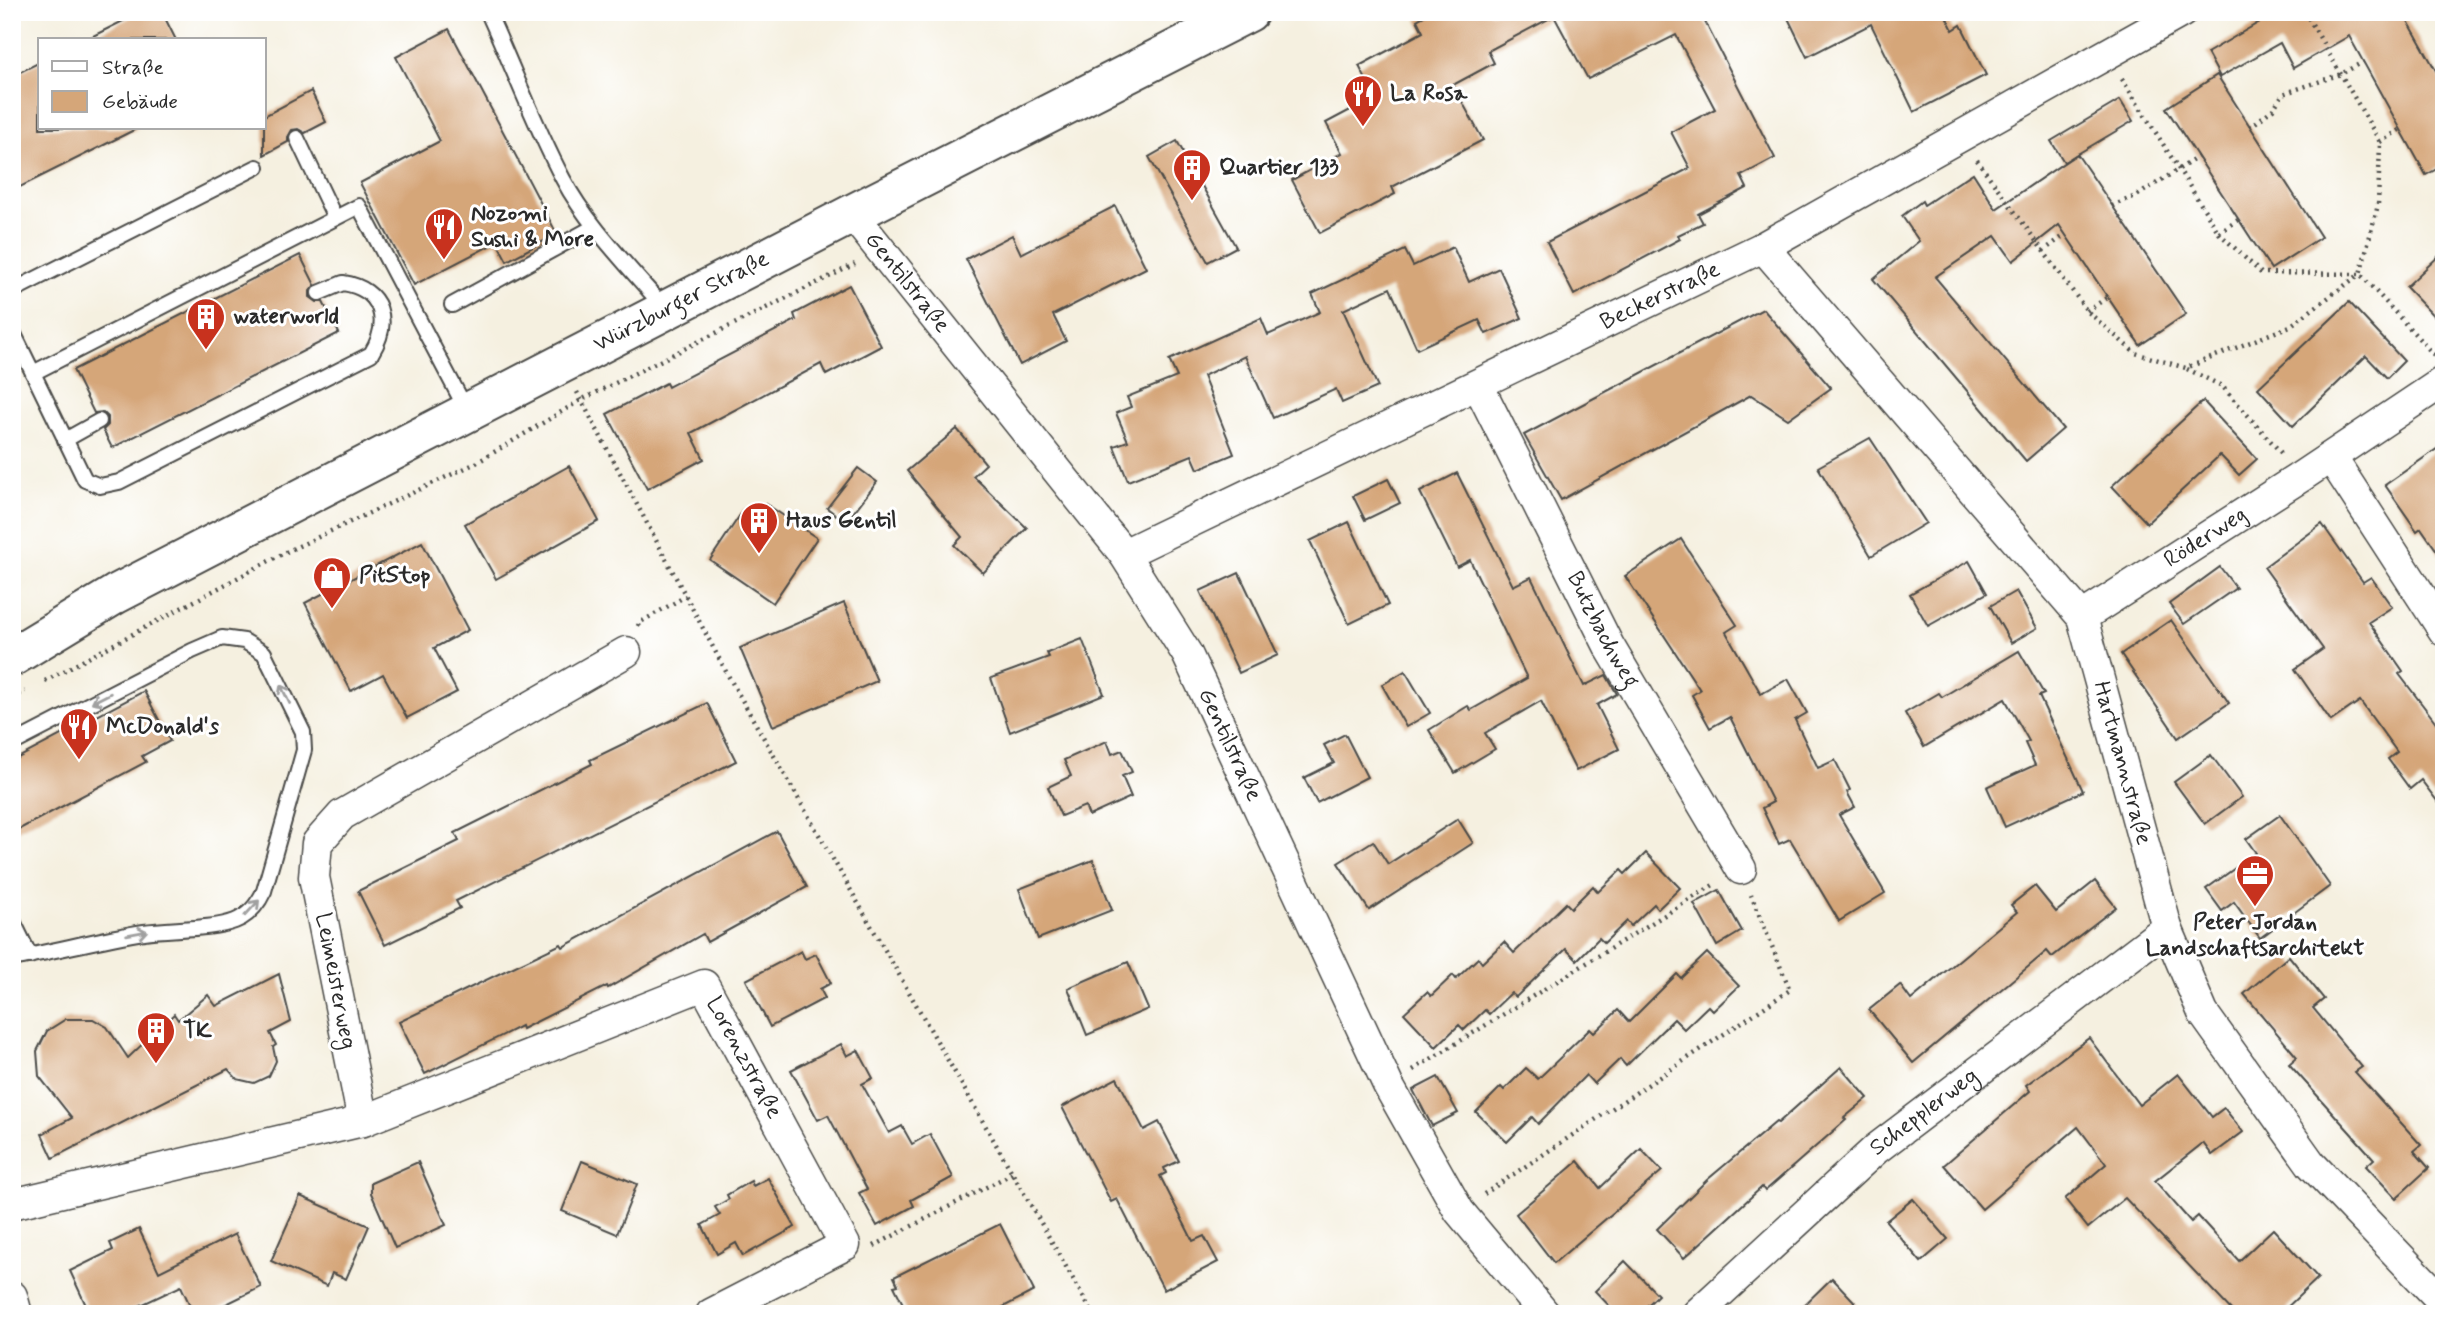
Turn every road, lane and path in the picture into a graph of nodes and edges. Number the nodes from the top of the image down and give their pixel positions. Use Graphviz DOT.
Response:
graph roads {
  1 [pos="1249,12"];
  2 [pos="2182,12"];
  3 [pos="2305,12"];
  4 [pos="491,17"];
  5 [pos="2107,54"];
  6 [pos="2363,62"];
  7 [pos="2341,74"];
  8 [pos="2250,127"];
  9 [pos="2401,129"];
  10 [pos="1960,136"];
  11 [pos="297,138"];
  12 [pos="2380,142"];
  13 [pos="2198,157"];
  14 [pos="257,167"];
  15 [pos="2179,168"];
  16 [pos="2112,206"];
  17 [pos="852,214"];
  18 [pos="335,218"];
  19 [pos="2238,220"];
  20 [pos="594,228"];
  21 [pos="2219,233"];
  22 [pos="2066,236"];
  23 [pos="1763,247"];
  24 [pos="881,251"];
  25 [pos="2043,251"];
  26 [pos="2360,274"];
  27 [pos="12,291"];
  28 [pos="319,293"];
  29 [pos="2108,297"];
  30 [pos="452,305"];
  31 [pos="666,311"];
  32 [pos="2087,311"];
  33 [pos="12,330"];
  34 [pos="2186,368"];
  35 [pos="2439,368"];
  36 [pos="33,373"];
  37 [pos="1478,385"];
  38 [pos="468,412"];
  39 [pos="590,417"];
  40 [pos="99,421"];
  41 [pos="65,440"];
  42 [pos="2331,457"];
  43 [pos="2302,476"];
  44 [pos="1124,554"];
  45 [pos="116,594"];
  46 [pos="686,596"];
  47 [pos="2082,617"];
  48 [pos="2444,631"];
  49 [pos="12,638"];
  50 [pos="626,652"];
  51 [pos="12,657"];
  52 [pos="12,697"];
  53 [pos="12,744"];
  54 [pos="1741,869"];
  55 [pos="1708,888"];
  56 [pos="12,919"];
  57 [pos="2167,928"];
  58 [pos="30,956"];
  59 [pos="12,960"];
  60 [pos="1388,1085"];
  61 [pos="363,1121"];
  62 [pos="1013,1173"];
  63 [pos="12,1204"];
  64 [pos="1459,1211"];
  65 [pos="845,1245"];
  66 [pos="12,1296"];
  67 [pos="2444,1303"];
  68 [pos="17,1314"];
  69 [pos="711,1314"];
  70 [pos="1093,1314"];
  71 [pos="1545,1314"];
  72 [pos="1697,1314"];
  1 -- 17 [label="main road, Würzburger Straße"];
  2 -- 5 [label="street, Beckerstraße"];
  3 -- 7 [label="path"];
  4 -- 20 [label="lane"];
  5 -- 10 [label="street, Beckerstraße"];
  5 -- 15 [label="path"];
  6 -- 7 [label="path"];
  7 -- 8 [label="path"];
  7 -- 12 [label="path"];
  9 -- 12 [label="path"];
  10 -- 23 [label="street, Beckerstraße"];
  10 -- 25 [label="path"];
  11 -- 18 [label="lane"];
  12 -- 26 [label="path"];
  13 -- 15 [label="path"];
  14 -- 27 [label="lane"];
  15 -- 16 [label="path"];
  15 -- 21 [label="path"];
  17 -- 24 [label="street, Gentilstraße"];
  17 -- 31 [label="main road, Würzburger Straße"];
  18 -- 36 [label="lane"];
  18 -- 38 [label="lane"];
  19 -- 21 [label="path"];
  20 -- 30 [label="lane"];
  20 -- 31 [label="lane"];
  21 -- 26 [label="path"];
  22 -- 25 [label="path"];
  23 -- 37 [label="street, Beckerstraße"];
  23 -- 47 [label="street, Hartmannstraße"];
  24 -- 44 [label="street, Gentilstraße"];
  24 -- 52 [label="path"];
  25 -- 32 [label="path"];
  26 -- 34 [label="path"];
  26 -- 35 [label="path"];
  28 -- 41 [label="lane"];
  29 -- 32 [label="path"];
  31 -- 38 [label="main road, Würzburger Straße"];
  32 -- 34 [label="path"];
  33 -- 36 [label="lane"];
  34 -- 43 [label="path"];
  35 -- 42 [label="street, Röderweg"];
  36 -- 41 [label="lane"];
  37 -- 44 [label="street, Beckerstraße"];
  37 -- 54 [label="street, Butzbachweg"];
  38 -- 45 [label="main road, Würzburger Straße"];
  39 -- 46 [label="path"];
  40 -- 41 [label="lane"];
  42 -- 43 [label="street, Röderweg"];
  42 -- 48 [label="street"];
  43 -- 47 [label="street, Röderweg"];
  44 -- 60 [label="street, Gentilstraße"];
  45 -- 49 [label="main road, Würzburger Straße"];
  45 -- 51 [label="main road, Würzburger Straße"];
  46 -- 50 [label="path"];
  46 -- 62 [label="path"];
  47 -- 57 [label="street, Hartmannstraße"];
  50 -- 61 [label="street, Leimeisterweg"];
  58 -- 53 [label="lane, one-way"];
  54 -- 64 [label="path"];
  55 -- 60 [label="path"];
  56 -- 58 [label="lane"];
  57 -- 67 [label="street, Hartmannstraße"];
  57 -- 72 [label="street, Schepplerweg"];
  58 -- 59 [label="lane"];
  60 -- 64 [label="street, Gentilstraße"];
  61 -- 63 [label="street"];
  61 -- 65 [label="street, Lorenzstraße"];
  62 -- 65 [label="path"];
  62 -- 70 [label="path"];
  64 -- 71 [label="street, Gentilstraße"];
  65 -- 69 [label="street"];
  66 -- 68 [label="street"];
}
